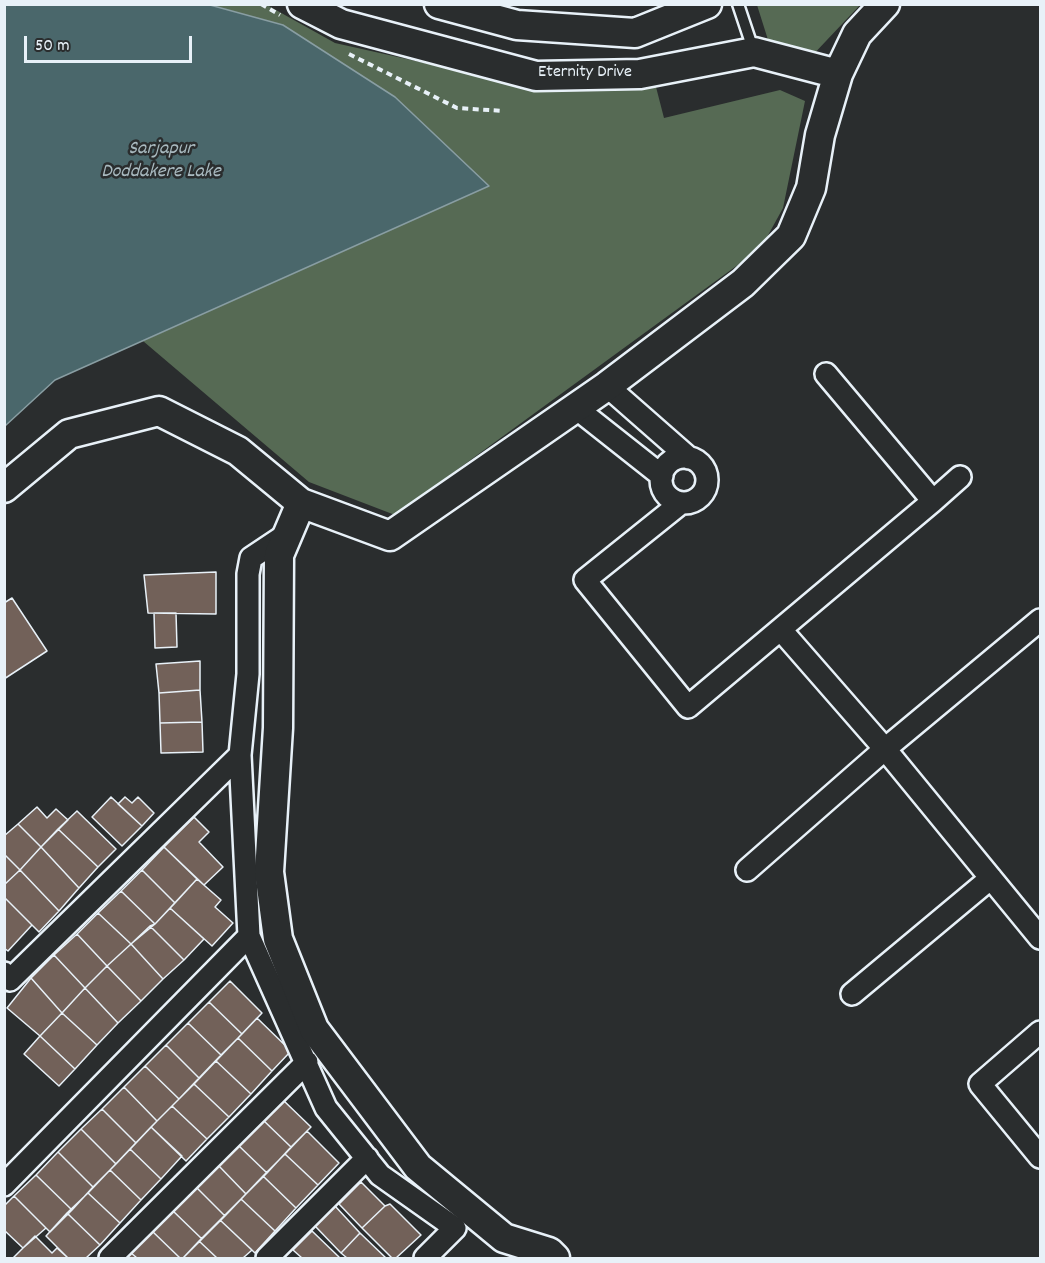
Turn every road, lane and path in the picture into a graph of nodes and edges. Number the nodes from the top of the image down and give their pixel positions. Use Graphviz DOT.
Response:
graph roads {
  1 [pos="261,4"];
  2 [pos="439,4"];
  3 [pos="707,4"];
  4 [pos="738,4"];
  5 [pos="885,4"];
  6 [pos="291,10"];
  7 [pos="492,10"];
  8 [pos="339,49"];
  9 [pos="754,52"];
  10 [pos="838,74"];
  11 [pos="504,111"];
  12 [pos="826,374"];
  13 [pos="607,386"];
  14 [pos="576,408"];
  15 [pos="689,458"];
  16 [pos="662,476"];
  17 [pos="960,477"];
  18 [pos="4,488"];
  19 [pos="933,501"];
  20 [pos="301,502"];
  21 [pos="681,503"];
  22 [pos="288,534"];
  23 [pos="1041,620"];
  24 [pos="781,630"];
  25 [pos="885,749"];
  26 [pos="240,755"];
  27 [pos="747,870"];
  28 [pos="991,878"];
  29 [pos="249,936"];
  30 [pos="1041,938"];
  31 [pos="4,973"];
  32 [pos="852,994"];
  33 [pos="1041,1032"];
  34 [pos="307,1062"];
  35 [pos="1041,1157"];
  36 [pos="367,1158"];
  37 [pos="4,1185"];
  38 [pos="110,1258"];
  39 [pos="267,1258"];
  40 [pos="425,1258"];
  41 [pos="555,1258"];
  1 -- 6 [label="path"];
  2 -- 7 [label="street"];
  3 -- 7 [label="street"];
  4 -- 9 [label="lane"];
  5 -- 10 [label="street"];
  6 -- 9 [label="street, Eternity Drive"];
  8 -- 11 [label="path"];
  9 -- 10 [label="street, Eternity Drive"];
  10 -- 13 [label="street"];
  12 -- 19 [label="street"];
  13 -- 14 [label="street"];
  13 -- 15 [label="street"];
  14 -- 16 [label="street"];
  14 -- 20 [label="street"];
  15 -- 16 [label="street"];
  15 -- 21 [label="street"];
  16 -- 21 [label="street"];
  17 -- 19 [label="street"];
  18 -- 20 [label="street"];
  19 -- 24 [label="street"];
  20 -- 22 [label="street"];
  21 -- 24 [label="street"];
  22 -- 26 [label="street"];
  22 -- 41 [label="street"];
  23 -- 25 [label="street"];
  24 -- 25 [label="street"];
  25 -- 27 [label="street"];
  25 -- 28 [label="street"];
  26 -- 29 [label="street"];
  26 -- 31 [label="street"];
  28 -- 30 [label="street"];
  28 -- 32 [label="street"];
  29 -- 34 [label="street"];
  29 -- 37 [label="street"];
  33 -- 35 [label="street"];
  34 -- 36 [label="street"];
  34 -- 38 [label="street"];
  36 -- 39 [label="street"];
  36 -- 40 [label="street"];
}
